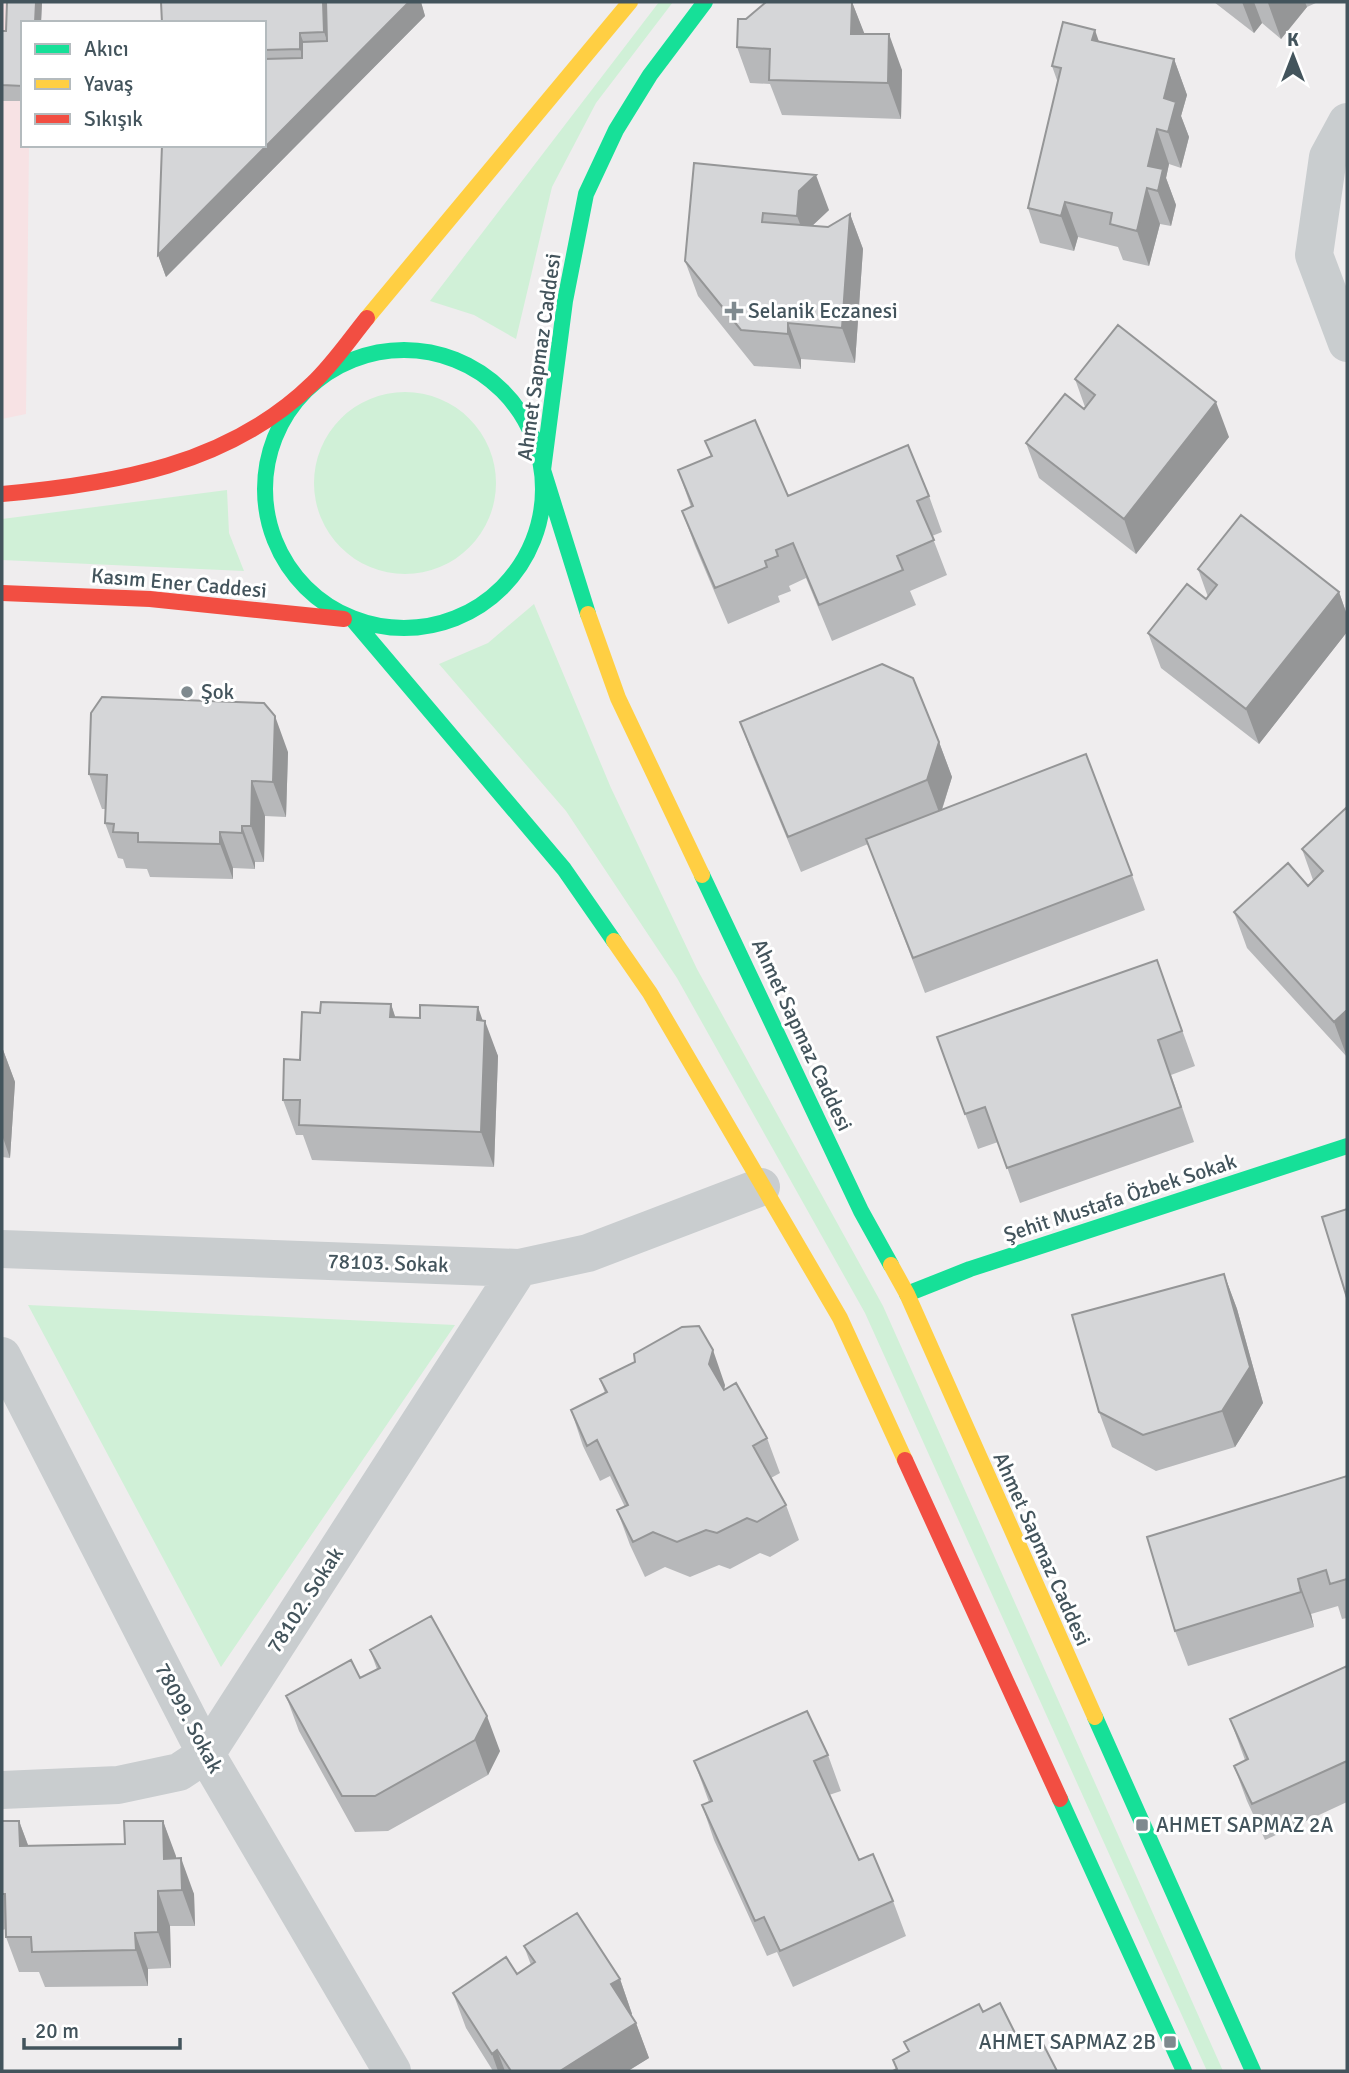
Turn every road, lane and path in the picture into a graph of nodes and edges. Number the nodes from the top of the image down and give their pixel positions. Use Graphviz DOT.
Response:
graph roads {
  1 [pos="630,2"];
  2 [pos="705,2"];
  3 [pos="1347,122"];
  4 [pos="1347,343"];
  5 [pos="313,383"];
  6 [pos="543,470"];
  7 [pos="2,494"];
  8 [pos="2,593"];
  9 [pos="353,620"];
  10 [pos="1347,1146"];
  11 [pos="761,1187"];
  12 [pos="2,1249"];
  13 [pos="519,1268"];
  14 [pos="907,1294"];
  15 [pos="2,1356"];
  16 [pos="206,1754"];
  17 [pos="2,1790"];
  18 [pos="392,2071"];
  19 [pos="1184,2071"];
  20 [pos="1254,2071"];
  1 -- 5 [label="main road"];
  2 -- 6 [label="main road, Ahmet Sapmaz Caddesi"];
  3 -- 4 [label="street"];
  5 -- 6 [label="main road"];
  5 -- 7 [label="main road"];
  5 -- 9 [label="main road"];
  6 -- 9 [label="main road, Kasım Ener Caddesi"];
  6 -- 14 [label="main road, Ahmet Sapmaz Caddesi"];
  8 -- 9 [label="main road, Kasım Ener Caddesi"];
  9 -- 11 [label="main road"];
  10 -- 14 [label="main road, Şehit Mustafa Özbek Sokak"];
  11 -- 13 [label="street, 78103. Sokak"];
  11 -- 19 [label="main road"];
  12 -- 13 [label="street, 78103. Sokak"];
  13 -- 16 [label="street, 78102. Sokak"];
  14 -- 20 [label="main road, Ahmet Sapmaz Caddesi"];
  15 -- 16 [label="street, 78099. Sokak"];
  16 -- 17 [label="street, 78102. Sokak"];
  16 -- 18 [label="street, 78099. Sokak"];
}
